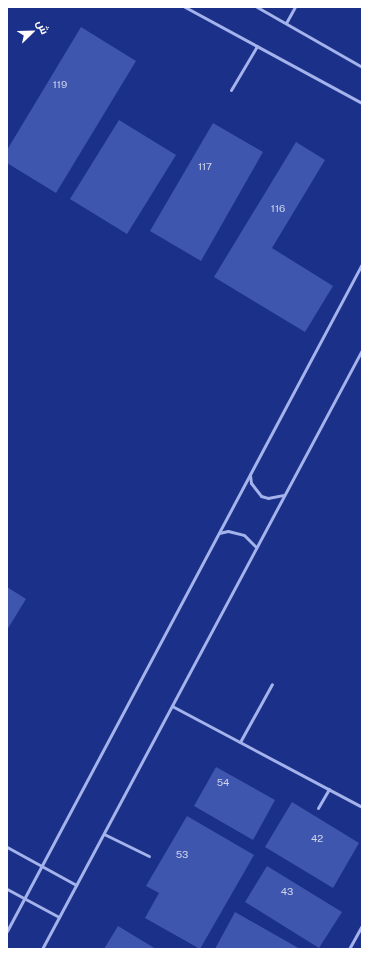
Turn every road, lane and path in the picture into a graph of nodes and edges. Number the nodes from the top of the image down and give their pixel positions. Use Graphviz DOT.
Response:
graph roads {
  1 [pos="185,7"];
  2 [pos="257,7"];
  3 [pos="295,7"];
  4 [pos="286,23"];
  5 [pos="256,46"];
  6 [pos="362,67"];
  7 [pos="231,90"];
  8 [pos="362,103"];
  9 [pos="362,264"];
  10 [pos="362,350"];
  11 [pos="250,475"];
  12 [pos="284,495"];
  13 [pos="219,533"];
  14 [pos="256,547"];
  15 [pos="272,684"];
  16 [pos="172,706"];
  17 [pos="240,742"];
  18 [pos="329,789"];
  19 [pos="362,807"];
  20 [pos="318,808"];
  21 [pos="104,834"];
  22 [pos="7,847"];
  23 [pos="149,856"];
  24 [pos="42,866"];
  25 [pos="76,885"];
  26 [pos="7,889"];
  27 [pos="25,898"];
  28 [pos="59,917"];
  29 [pos="362,926"];
  30 [pos="7,931"];
  31 [pos="42,949"];
  32 [pos="349,949"];
  1 -- 5 [label="lane"];
  2 -- 4 [label="lane"];
  3 -- 4 [label="lane"];
  4 -- 6 [label="lane"];
  5 -- 7 [label="lane"];
  5 -- 8 [label="lane"];
  9 -- 11 [label="lane"];
  10 -- 12 [label="lane"];
  11 -- 12 [label="lane"];
  11 -- 13 [label="lane"];
  12 -- 14 [label="lane"];
  13 -- 14 [label="lane"];
  13 -- 24 [label="lane"];
  14 -- 16 [label="lane"];
  15 -- 17 [label="lane"];
  16 -- 17 [label="lane"];
  16 -- 21 [label="lane"];
  17 -- 18 [label="lane"];
  18 -- 19 [label="lane"];
  18 -- 20 [label="lane"];
  21 -- 23 [label="lane"];
  21 -- 25 [label="lane"];
  22 -- 24 [label="lane"];
  24 -- 25 [label="lane"];
  24 -- 27 [label="lane"];
  25 -- 28 [label="lane"];
  26 -- 27 [label="lane"];
  27 -- 28 [label="lane"];
  27 -- 30 [label="lane"];
  28 -- 31 [label="lane"];
  29 -- 32 [label="lane"];
}
